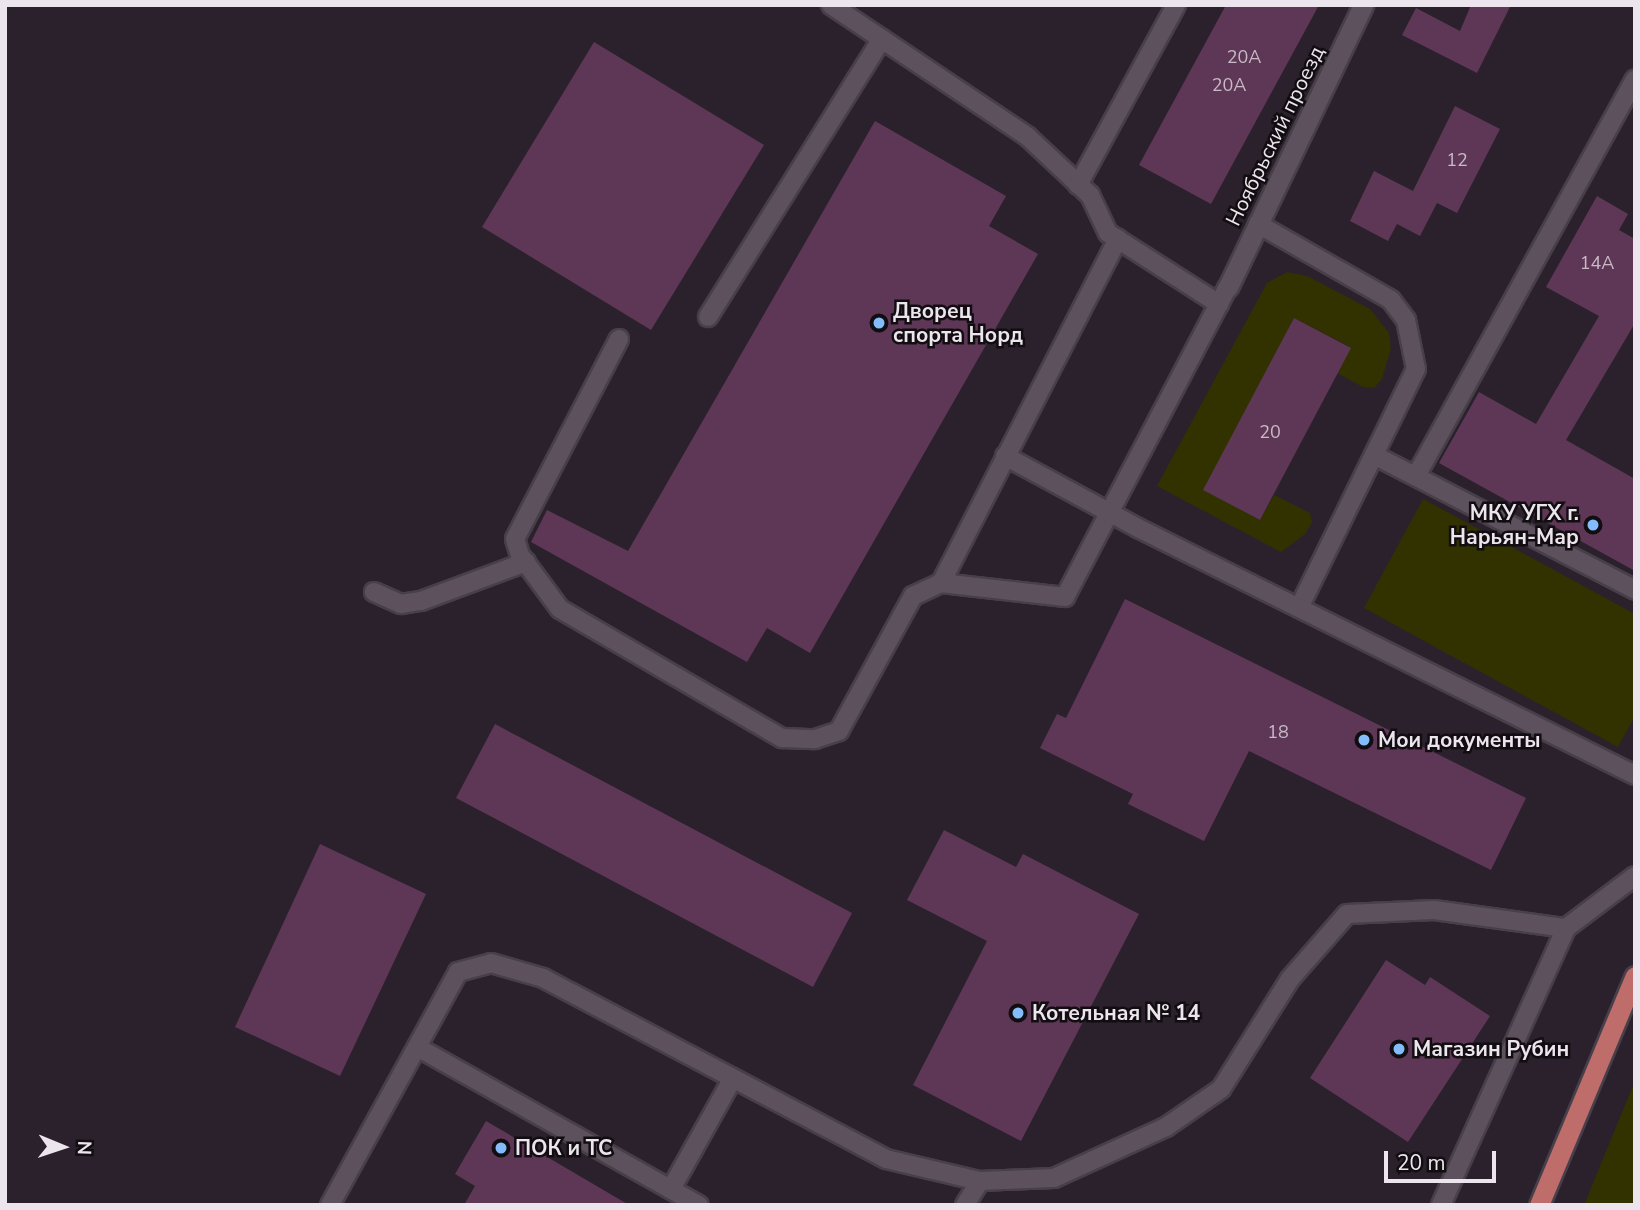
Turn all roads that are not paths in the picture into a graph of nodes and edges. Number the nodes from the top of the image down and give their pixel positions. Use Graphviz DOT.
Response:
graph roads {
  1 [pos="831,5"];
  2 [pos="1176,5"];
  3 [pos="1363,5"];
  4 [pos="882,39"];
  5 [pos="1635,80"];
  6 [pos="1078,185"];
  7 [pos="1258,224"];
  8 [pos="1118,240"];
  9 [pos="1224,295"];
  10 [pos="708,317"];
  11 [pos="619,339"];
  12 [pos="1374,454"];
  13 [pos="1005,456"];
  14 [pos="1416,476"];
  15 [pos="1110,513"];
  16 [pos="526,562"];
  17 [pos="941,583"];
  18 [pos="1635,590"];
  19 [pos="374,592"];
  20 [pos="1298,608"];
  21 [pos="1635,775"];
  22 [pos="1635,876"];
  23 [pos="1566,928"];
  24 [pos="1635,976"];
  25 [pos="417,1047"];
  26 [pos="733,1078"];
  27 [pos="980,1181"];
  28 [pos="671,1189"];
  29 [pos="330,1205"];
  30 [pos="699,1205"];
  31 [pos="965,1205"];
  32 [pos="1441,1205"];
  33 [pos="1539,1205"];
  1 -- 4 [label="lane"];
  2 -- 6 [label="lane"];
  3 -- 7 [label="street, Ноябрьский проезд"];
  4 -- 6 [label="lane"];
  4 -- 10 [label="lane"];
  5 -- 14 [label="lane"];
  6 -- 8 [label="lane"];
  7 -- 9 [label="street, Ноябрьский проезд"];
  7 -- 12 [label="lane"];
  8 -- 9 [label="lane"];
  8 -- 13 [label="lane"];
  9 -- 15 [label="lane"];
  11 -- 16 [label="lane"];
  12 -- 14 [label="lane"];
  12 -- 20 [label="lane"];
  13 -- 15 [label="lane"];
  13 -- 17 [label="lane"];
  14 -- 18 [label="lane"];
  15 -- 17 [label="lane"];
  15 -- 20 [label="lane"];
  16 -- 17 [label="lane"];
  16 -- 19 [label="lane"];
  20 -- 21 [label="lane"];
  22 -- 23 [label="lane"];
  23 -- 27 [label="lane"];
  23 -- 32 [label="lane"];
  24 -- 33 [label="main road"];
  25 -- 26 [label="lane"];
  25 -- 28 [label="lane"];
  25 -- 29 [label="lane"];
  26 -- 27 [label="lane"];
  26 -- 28 [label="lane"];
  27 -- 31 [label="lane"];
  28 -- 30 [label="lane"];
}
